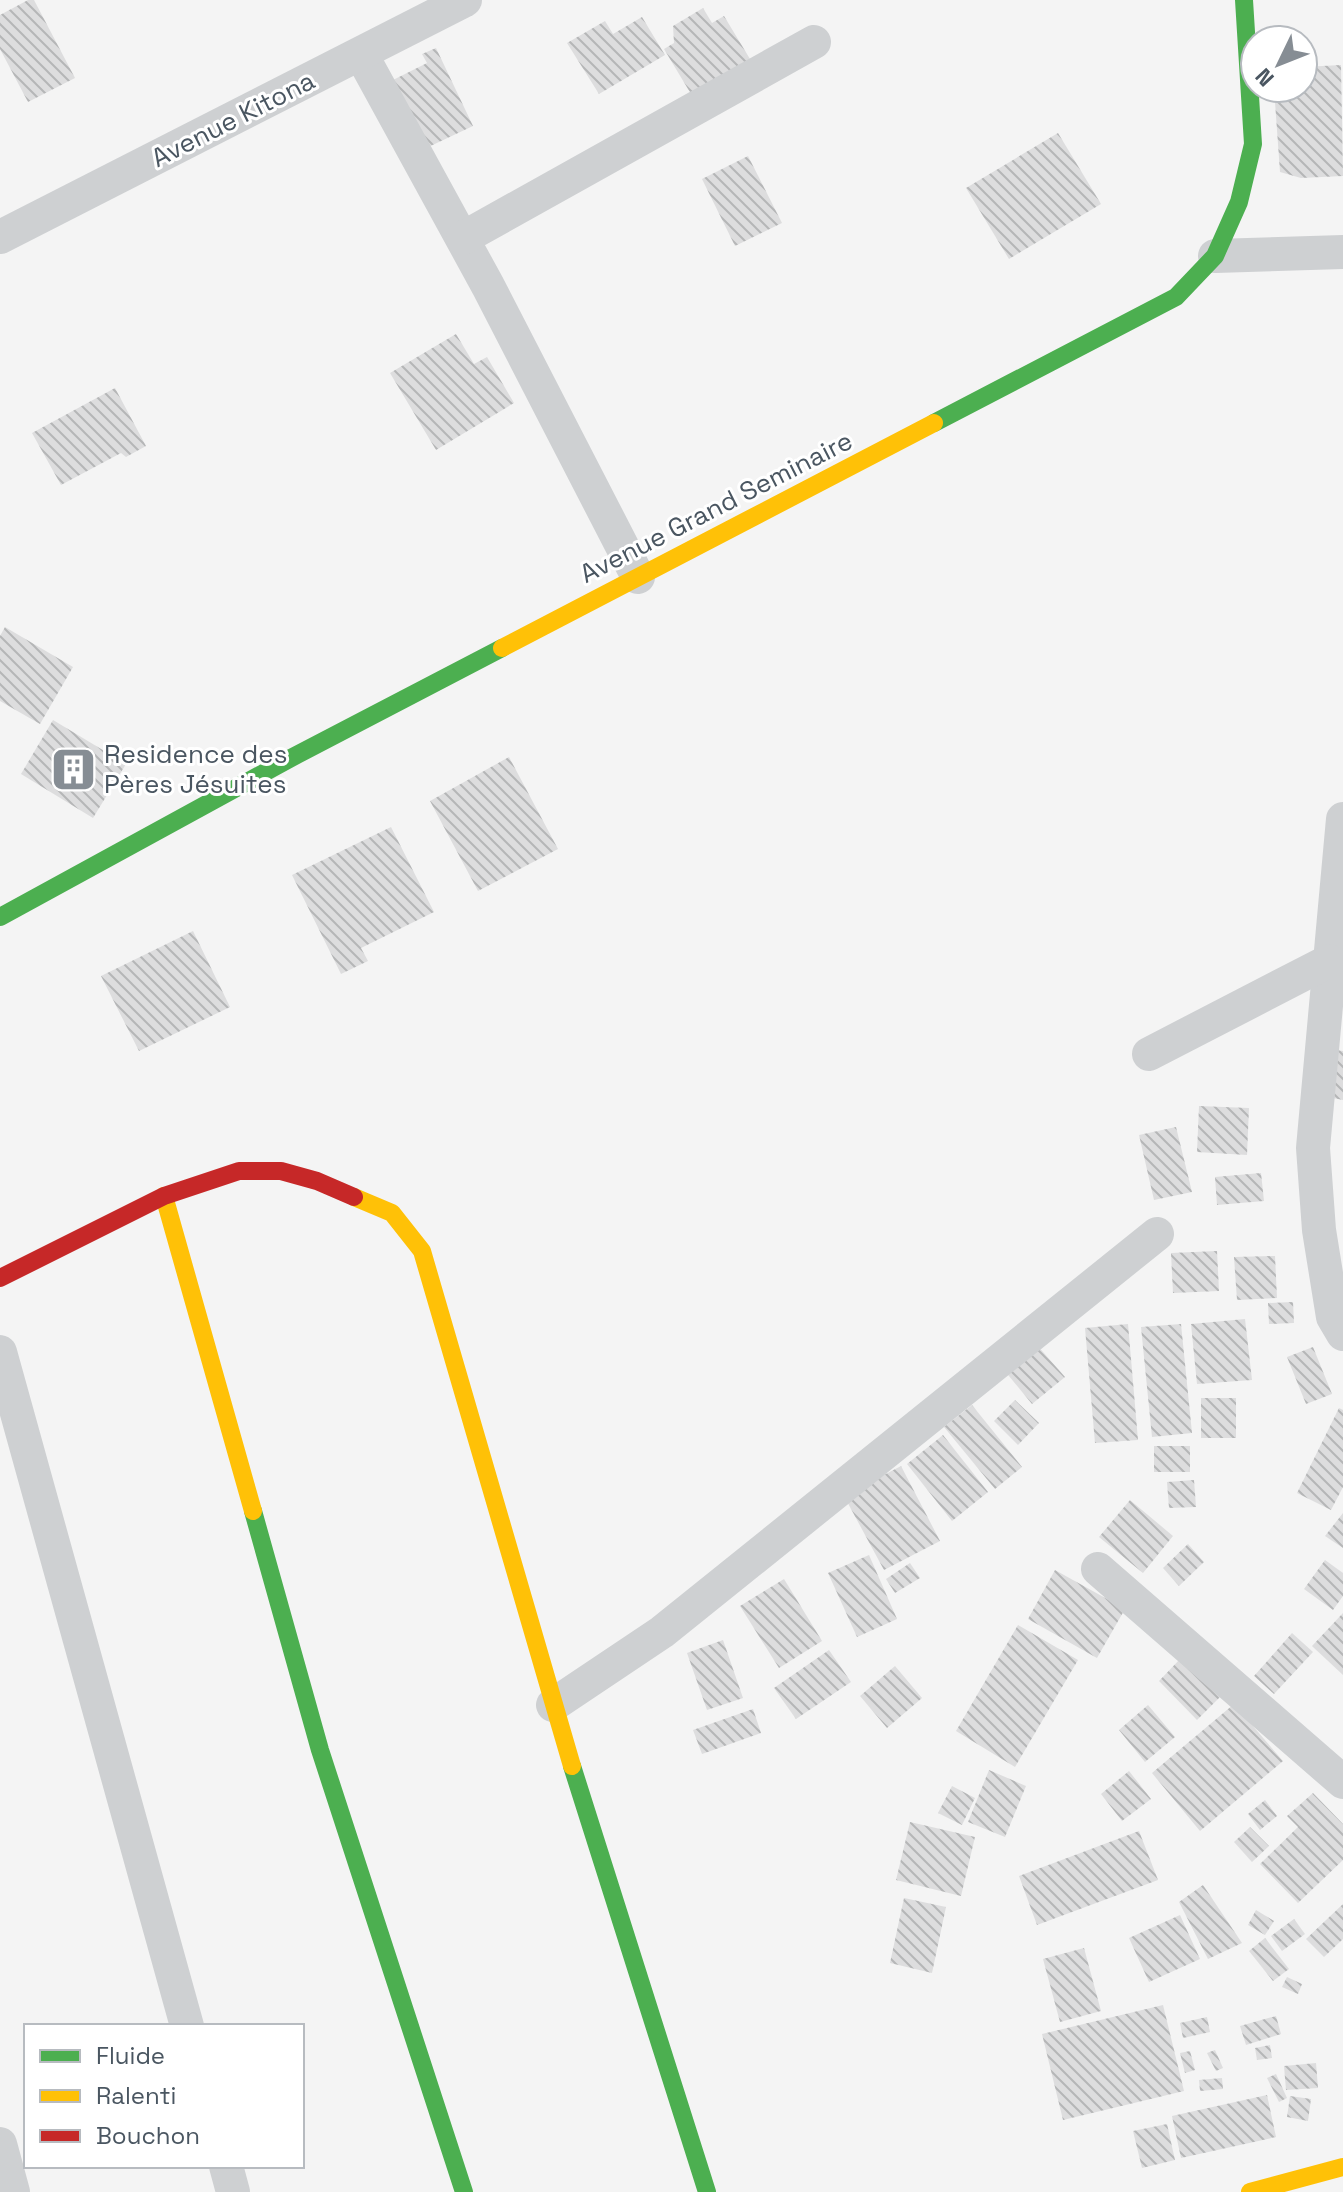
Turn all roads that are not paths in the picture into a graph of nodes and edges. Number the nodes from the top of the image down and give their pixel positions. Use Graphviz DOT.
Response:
graph roads {
  1 [pos="465,0"];
  2 [pos="1244,0"];
  3 [pos="814,42"];
  4 [pos="361,54"];
  5 [pos="0,237"];
  6 [pos="463,238"];
  7 [pos="1343,252"];
  8 [pos="1215,256"];
  9 [pos="638,577"];
  10 [pos="1343,819"];
  11 [pos="0,917"];
  12 [pos="1329,961"];
  13 [pos="1149,1054"];
  14 [pos="164,1196"];
  15 [pos="1157,1234"];
  16 [pos="0,1278"];
  17 [pos="1343,1334"];
  18 [pos="0,1352"];
  19 [pos="1098,1569"];
  20 [pos="553,1705"];
  21 [pos="1343,1782"];
  22 [pos="186,2024"];
  23 [pos="0,2144"];
  24 [pos="227,2168"];
  25 [pos="1327,2178"];
  26 [pos="13,2192"];
  27 [pos="233,2192"];
  28 [pos="464,2192"];
  29 [pos="707,2192"];
  30 [pos="1250,2192"];
  1 -- 4 [label="street, Avenue Kitona"];
  2 -- 8 [label="main road, Avenue Grand Seminaire"];
  3 -- 6 [label="street"];
  4 -- 5 [label="street, Avenue Kitona"];
  4 -- 6 [label="street"];
  6 -- 9 [label="street"];
  7 -- 8 [label="street"];
  8 -- 9 [label="main road, Avenue Grand Seminaire"];
  9 -- 11 [label="main road, Avenue Grand Seminaire"];
  10 -- 12 [label="street"];
  12 -- 13 [label="street"];
  12 -- 17 [label="street"];
  14 -- 16 [label="main road"];
  14 -- 20 [label="main road"];
  14 -- 28 [label="main road"];
  15 -- 20 [label="street"];
  18 -- 22 [label="street"];
  19 -- 21 [label="street"];
  20 -- 29 [label="main road"];
  23 -- 26 [label="street"];
  24 -- 27 [label="street"];
  25 -- 30 [label="main road"];
}
